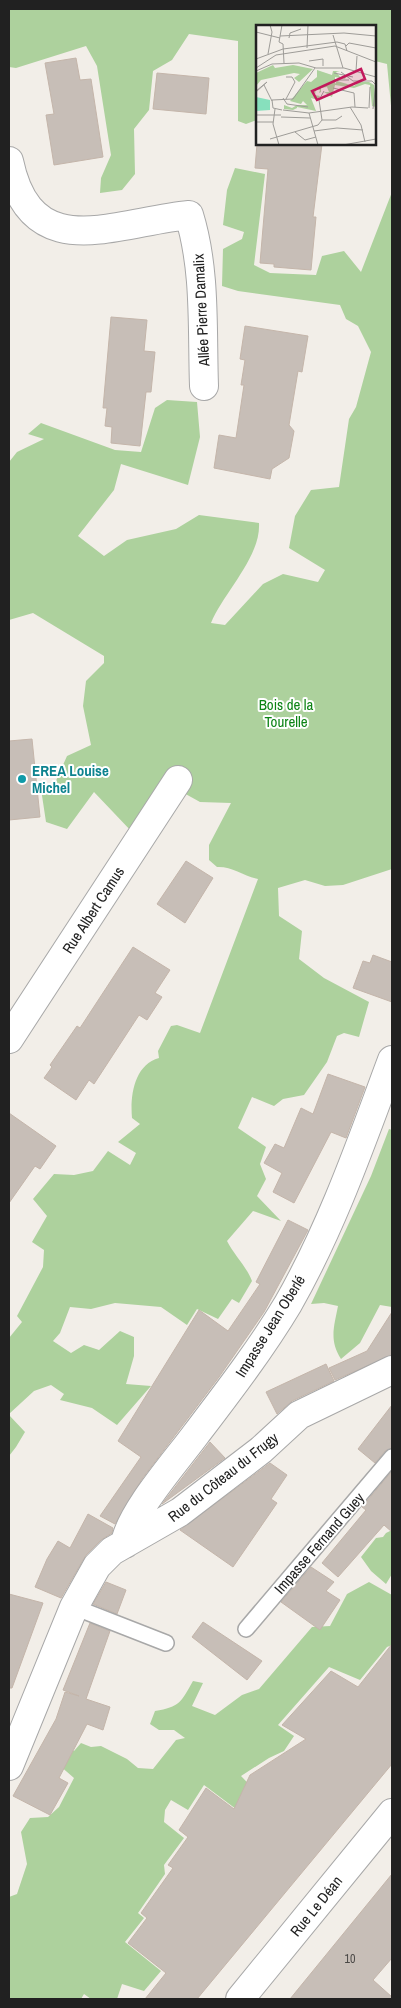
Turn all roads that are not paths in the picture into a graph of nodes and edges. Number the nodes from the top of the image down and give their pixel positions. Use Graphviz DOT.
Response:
graph roads {
  1 [pos="9,161"];
  2 [pos="204,386"];
  3 [pos="178,780"];
  4 [pos="9,1039"];
  5 [pos="392,1060"];
  6 [pos="392,1370"];
  7 [pos="392,1458"];
  8 [pos="125,1544"];
  9 [pos="74,1607"];
  10 [pos="246,1628"];
  11 [pos="166,1643"];
  12 [pos="9,1766"];
  13 [pos="391,1816"];
  14 [pos="240,1999"];
  1 -- 2 [label="street, Allée Pierre Damalix"];
  3 -- 4 [label="street, Rue Albert Camus"];
  5 -- 8 [label="street, Impasse Jean Oberlé"];
  6 -- 8 [label="street, Rue du Côteau du Frugy"];
  7 -- 10 [label="lane, Impasse Fernand Guey"];
  8 -- 9 [label="street, Rue du Côteau du Frugy"];
  9 -- 11 [label="lane"];
  9 -- 12 [label="street, Rue du Côteau du Frugy"];
  13 -- 14 [label="street, Rue Le Déan"];
}
